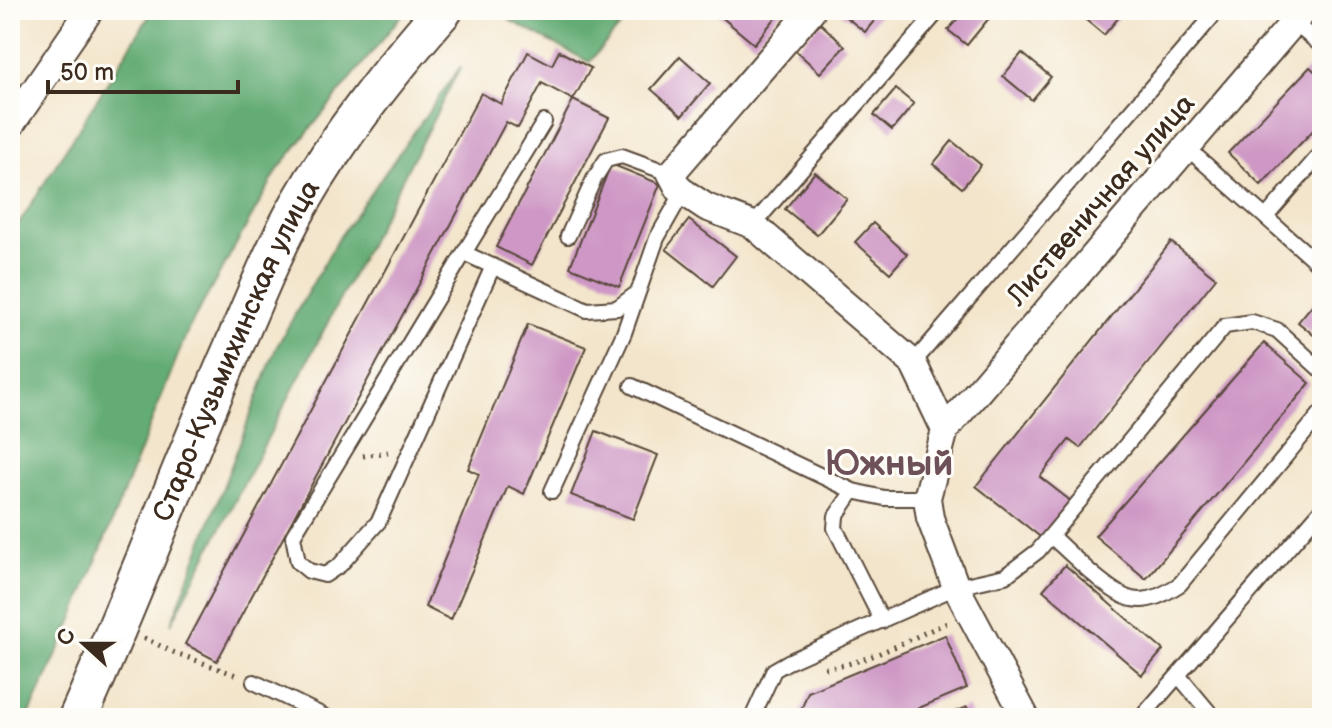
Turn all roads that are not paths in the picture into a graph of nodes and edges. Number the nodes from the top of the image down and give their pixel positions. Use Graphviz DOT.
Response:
graph roads {
  1 [pos="90,10"];
  2 [pos="443,10"];
  3 [pos="812,10"];
  4 [pos="939,10"];
  5 [pos="1218,10"];
  6 [pos="1298,16"];
  7 [pos="1322,46"];
  8 [pos="544,122"];
  9 [pos="10,126"];
  10 [pos="1187,148"];
  11 [pos="1322,152"];
  12 [pos="677,183"];
  13 [pos="1266,217"];
  14 [pos="753,225"];
  15 [pos="568,236"];
  16 [pos="464,253"];
  17 [pos="493,266"];
  18 [pos="1322,267"];
  19 [pos="636,294"];
  20 [pos="913,363"];
  21 [pos="1322,371"];
  22 [pos="632,386"];
  23 [pos="1322,412"];
  24 [pos="945,430"];
  25 [pos="552,491"];
  26 [pos="853,491"];
  27 [pos="927,498"];
  28 [pos="1322,509"];
  29 [pos="1051,536"];
  30 [pos="956,587"];
  31 [pos="882,621"];
  32 [pos="1178,675"];
  33 [pos="254,682"];
  34 [pos="78,718"];
  35 [pos="328,718"];
  36 [pos="752,718"];
  37 [pos="1026,718"];
  38 [pos="1141,718"];
  39 [pos="1214,718"];
  1 -- 9 [label="street"];
  2 -- 34 [label="main road, Старо-Кузьмихинская улица"];
  3 -- 12 [label="street"];
  4 -- 14 [label="lane"];
  5 -- 20 [label="lane"];
  6 -- 7 [label="lane"];
  6 -- 10 [label="street, Лиственичная улица"];
  8 -- 16 [label="lane"];
  10 -- 13 [label="lane"];
  10 -- 24 [label="street, Лиственичная улица"];
  11 -- 13 [label="lane"];
  12 -- 14 [label="street"];
  12 -- 15 [label="lane"];
  12 -- 19 [label="lane"];
  13 -- 18 [label="lane"];
  14 -- 20 [label="street"];
  16 -- 17 [label="lane"];
  16 -- 17 [label="lane"];
  17 -- 19 [label="lane"];
  19 -- 25 [label="lane"];
  20 -- 24 [label="street"];
  21 -- 29 [label="lane"];
  22 -- 26 [label="lane"];
  23 -- 29 [label="lane"];
  24 -- 27 [label="street"];
  26 -- 27 [label="lane"];
  26 -- 31 [label="lane"];
  27 -- 30 [label="street"];
  28 -- 32 [label="lane"];
  29 -- 30 [label="lane"];
  30 -- 31 [label="lane"];
  30 -- 37 [label="street"];
  31 -- 36 [label="lane"];
  32 -- 38 [label="lane"];
  32 -- 39 [label="lane"];
  33 -- 35 [label="lane"];
}
